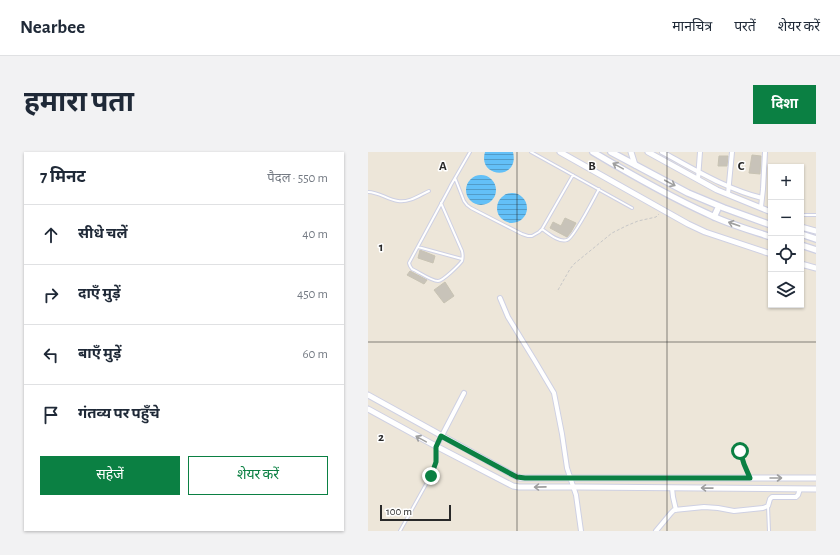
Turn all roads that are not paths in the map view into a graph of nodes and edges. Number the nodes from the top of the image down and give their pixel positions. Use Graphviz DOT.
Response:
graph roads {
  1 [pos="470,152"];
  2 [pos="531,152"];
  3 [pos="560,152"];
  4 [pos="593,152"];
  5 [pos="611,152"];
  6 [pos="631,152"];
  7 [pos="648,152"];
  8 [pos="662,152"];
  9 [pos="700,152"];
  10 [pos="732,152"];
  11 [pos="765,152"];
  12 [pos="635,165"];
  13 [pos="698,171"];
  14 [pos="573,175"];
  15 [pos="455,178"];
  16 [pos="698,179"];
  17 [pos="730,187"];
  18 [pos="599,189"];
  19 [pos="368,192"];
  20 [pos="429,192"];
  21 [pos="728,194"];
  22 [pos="762,198"];
  23 [pos="441,203"];
  24 [pos="719,206"];
  25 [pos="761,207"];
  26 [pos="632,208"];
  27 [pos="768,210"];
  28 [pos="804,215"];
  29 [pos="816,215"];
  30 [pos="714,217"];
  31 [pos="768,224"];
  32 [pos="804,228"];
  33 [pos="542,229"];
  34 [pos="816,231"];
  35 [pos="804,235"];
  36 [pos="768,236"];
  37 [pos="816,239"];
  38 [pos="418,246"];
  39 [pos="804,246"];
  40 [pos="816,250"];
  41 [pos="768,253"];
  42 [pos="462,259"];
  43 [pos="804,265"];
  44 [pos="816,268"];
  45 [pos="500,298"];
  46 [pos="464,393"];
  47 [pos="368,395"];
  48 [pos="368,409"];
  49 [pos="441,436"];
  50 [pos="436,447"];
  51 [pos="740,451"];
  52 [pos="571,478"];
  53 [pos="729,478"];
  54 [pos="750,478"];
  55 [pos="816,478"];
  56 [pos="579,487"];
  57 [pos="672,488"];
  58 [pos="728,489"];
  59 [pos="816,489"];
  60 [pos="800,490"];
  61 [pos="768,506"];
  62 [pos="676,510"];
  63 [pos="400,531"];
  64 [pos="581,531"];
  65 [pos="656,531"];
  66 [pos="769,531"];
  1 -- 15 [label="lane"];
  2 -- 14 [label="lane"];
  3 -- 41 [label="street"];
  30 -- 4 [label="main road, one-way"];
  5 -- 12 [label="main road"];
  6 -- 12 [label="street"];
  7 -- 16 [label="street"];
  8 -- 13 [label="street"];
  9 -- 13 [label="street"];
  10 -- 17 [label="street"];
  11 -- 22 [label="street"];
  12 -- 24 [label="main road, one-way"];
  13 -- 16 [label="street"];
  13 -- 17 [label="street"];
  14 -- 18 [label="lane"];
  14 -- 33 [label="lane"];
  15 -- 23 [label="lane"];
  15 -- 33 [label="lane"];
  16 -- 21 [label="street"];
  17 -- 21 [label="street"];
  17 -- 22 [label="street"];
  18 -- 26 [label="lane"];
  18 -- 33 [label="lane"];
  19 -- 20 [label="lane"];
  21 -- 25 [label="street"];
  22 -- 25 [label="street"];
  23 -- 38 [label="lane"];
  23 -- 42 [label="lane"];
  24 -- 30 [label="main road"];
  24 -- 31 [label="main road"];
  25 -- 27 [label="street"];
  28 -- 29 [label="lane"];
  36 -- 30 [label="main road, one-way"];
  32 -- 34 [label="street"];
  35 -- 37 [label="main road"];
  38 -- 42 [label="lane"];
  38 -- 42 [label="lane"];
  39 -- 40 [label="main road"];
  43 -- 44 [label="street"];
  45 -- 52 [label="street"];
  46 -- 49 [label="street"];
  47 -- 49 [label="street"];
  50 -- 48 [label="street, one-way"];
  49 -- 50 [label="street"];
  49 -- 52 [label="street"];
  56 -- 50 [label="street, one-way"];
  50 -- 63 [label="lane"];
  51 -- 54 [label="lane"];
  52 -- 53 [label="street"];
  52 -- 56 [label="street"];
  53 -- 54 [label="street"];
  53 -- 58 [label="street"];
  54 -- 55 [label="street, one-way"];
  56 -- 57 [label="street"];
  56 -- 64 [label="street"];
  58 -- 57 [label="street, one-way"];
  57 -- 62 [label="street"];
  58 -- 60 [label="street"];
  59 -- 60 [label="street"];
  60 -- 61 [label="street"];
  61 -- 62 [label="street"];
  61 -- 66 [label="lane"];
  62 -- 65 [label="street"];
}
